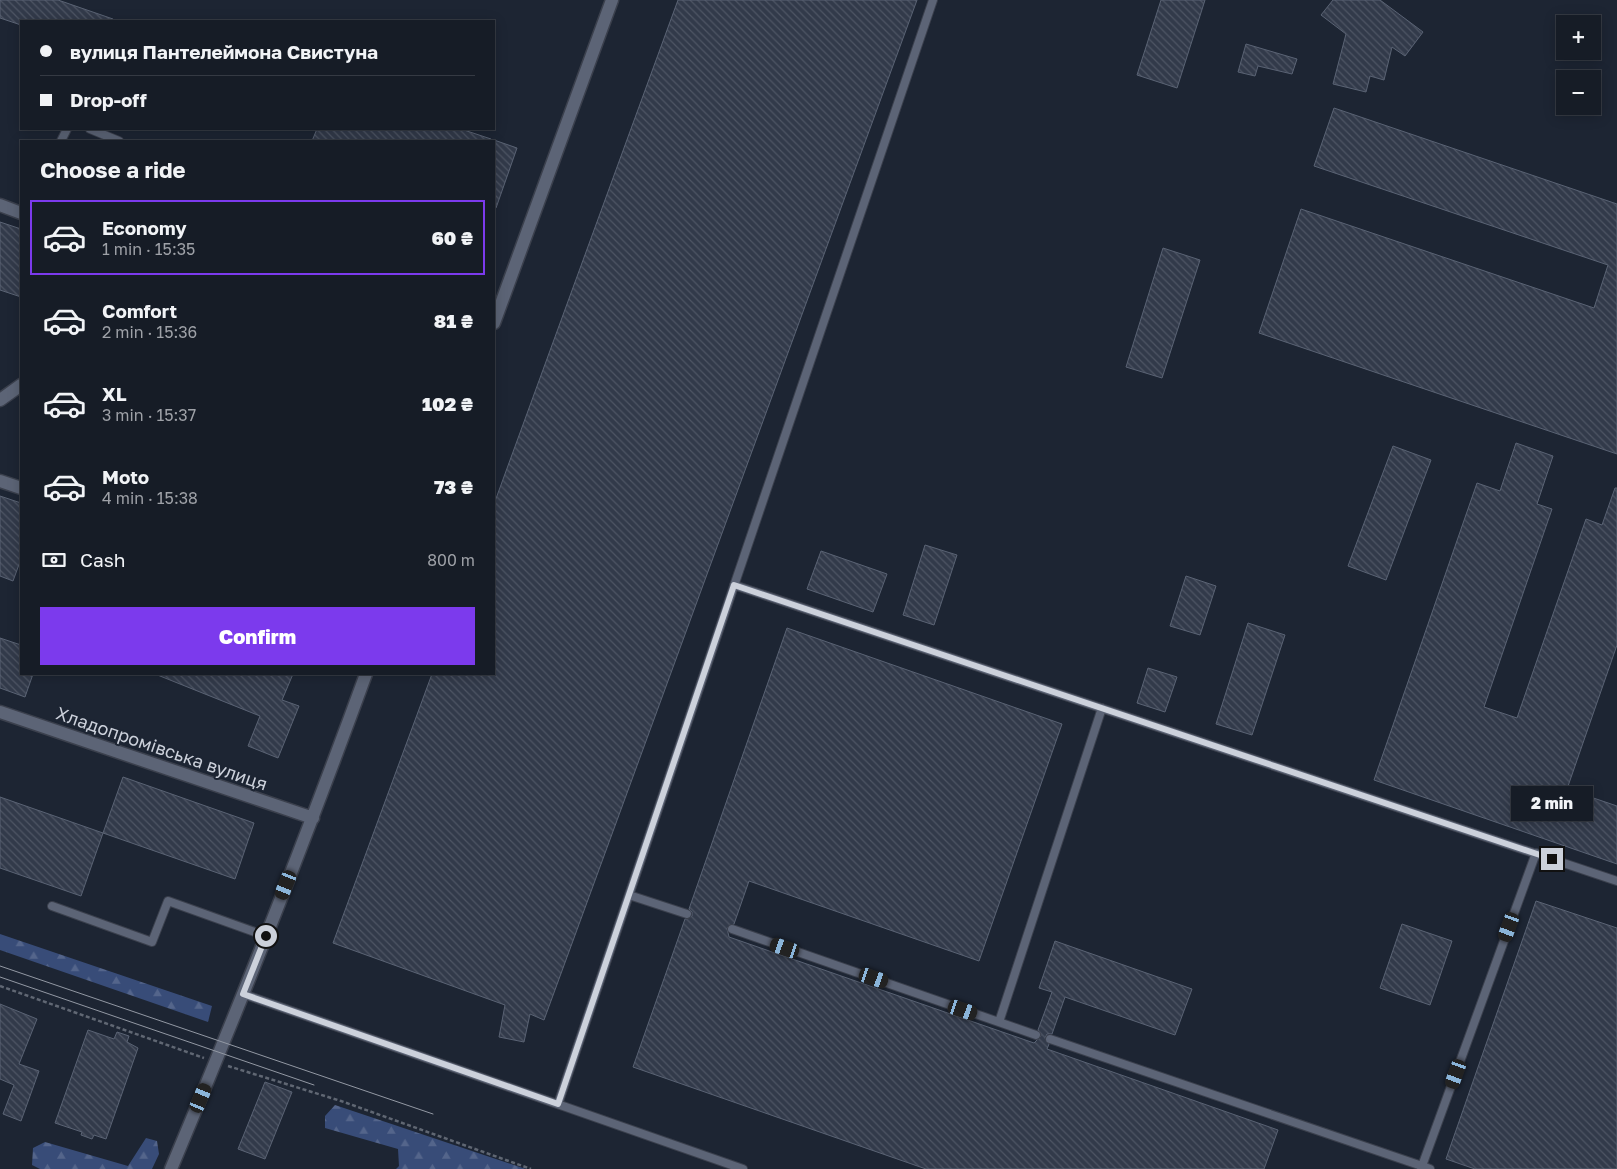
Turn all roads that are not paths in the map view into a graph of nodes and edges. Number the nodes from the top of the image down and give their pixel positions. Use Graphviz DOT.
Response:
graph roads {
  1 [pos="612,0"];
  2 [pos="933,0"];
  3 [pos="92,130"];
  4 [pos="117,140"];
  5 [pos="0,205"];
  6 [pos="20,213"];
  7 [pos="495,320"];
  8 [pos="20,385"];
  9 [pos="0,400"];
  10 [pos="0,482"];
  11 [pos="20,488"];
  12 [pos="734,585"];
  13 [pos="366,675"];
  14 [pos="1102,708"];
  15 [pos="0,712"];
  16 [pos="313,818"];
  17 [pos="1536,853"];
  18 [pos="1617,880"];
  19 [pos="632,896"];
  20 [pos="52,906"];
  21 [pos="687,914"];
  22 [pos="732,929"];
  23 [pos="266,936"];
  24 [pos="243,994"];
  25 [pos="999,1022"];
  26 [pos="1036,1035"];
  27 [pos="1050,1039"];
  28 [pos="558,1104"];
  29 [pos="1424,1168"];
  30 [pos="171,1169"];
  31 [pos="743,1169"];
  1 -- 7 [label="street"];
  2 -- 12 [label="lane"];
  3 -- 4 [label="lane"];
  5 -- 6 [label="street"];
  8 -- 9 [label="street"];
  10 -- 11 [label="street"];
  12 -- 14 [label="lane"];
  12 -- 28 [label="lane"];
  13 -- 16 [label="street"];
  14 -- 17 [label="lane"];
  14 -- 25 [label="lane"];
  15 -- 16 [label="street, Хладопромівська вулиця"];
  16 -- 23 [label="street"];
  17 -- 18 [label="lane"];
  17 -- 29 [label="lane"];
  19 -- 21 [label="lane"];
  20 -- 23 [label="lane"];
  22 -- 25 [label="lane"];
  23 -- 24 [label="street"];
  24 -- 28 [label="lane"];
  24 -- 30 [label="street"];
  25 -- 26 [label="lane"];
  27 -- 29 [label="lane"];
  28 -- 31 [label="lane"];
}
